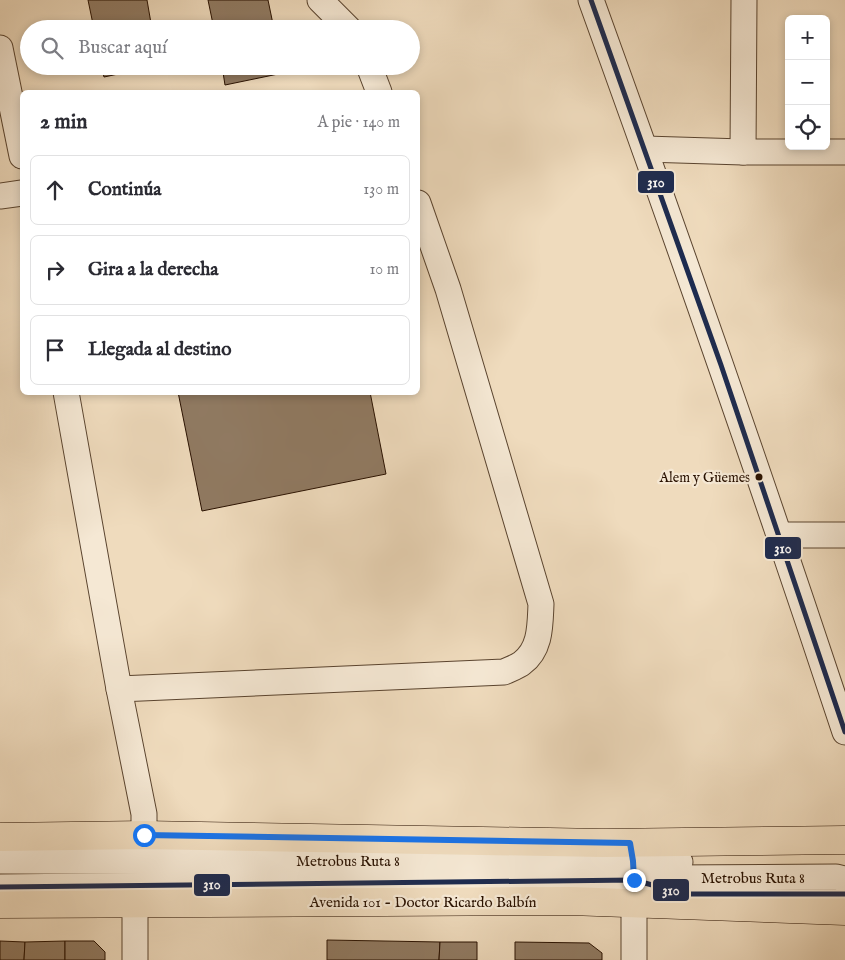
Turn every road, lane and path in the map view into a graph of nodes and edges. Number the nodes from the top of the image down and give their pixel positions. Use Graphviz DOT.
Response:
graph roads {
  1 [pos="320,0"];
  2 [pos="591,0"];
  3 [pos="744,0"];
  4 [pos="340,20"];
  5 [pos="0,48"];
  6 [pos="373,75"];
  7 [pos="378,90"];
  8 [pos="20,146"];
  9 [pos="645,148"];
  10 [pos="743,152"];
  11 [pos="845,152"];
  12 [pos="20,193"];
  13 [pos="0,196"];
  14 [pos="420,210"];
  15 [pos="67,395"];
  16 [pos="780,535"];
  17 [pos="845,535"];
  18 [pos="119,689"];
  19 [pos="845,732"];
  20 [pos="144,835"];
  21 [pos="0,837"];
  22 [pos="845,840"];
  23 [pos="0,861"];
  24 [pos="845,864"];
  25 [pos="633,872"];
  26 [pos="845,879"];
  27 [pos="0,887"];
  28 [pos="845,894"];
  29 [pos="135,902"];
  30 [pos="0,904"];
  31 [pos="845,911"];
  32 [pos="135,960"];
  33 [pos="634,960"];
  1 -- 4 [label="street"];
  2 -- 9 [label="street"];
  3 -- 10 [label="street"];
  5 -- 8 [label="street"];
  6 -- 7 [label="street"];
  9 -- 10 [label="street"];
  9 -- 16 [label="street"];
  10 -- 11 [label="street"];
  12 -- 13 [label="street"];
  14 -- 18 [label="street"];
  15 -- 18 [label="street"];
  16 -- 17 [label="street"];
  16 -- 19 [label="street"];
  18 -- 20 [label="street"];
  20 -- 21 [label="main road, Avenida 101 - Doctor Ricardo Balbín"];
  20 -- 25 [label="main road, Avenida 101 - Doctor Ricardo Balbín"];
  22 -- 25 [label="main road, Avenida 101 - Doctor Ricardo Balbín"];
  23 -- 25 [label="street, Metrobus Ruta 8"];
  24 -- 25 [label="street, Metrobus Ruta 8"];
  25 -- 26 [label="street, Metrobus Ruta 8"];
  25 -- 27 [label="street, Metrobus Ruta 8"];
  25 -- 28 [label="street"];
  25 -- 29 [label="main road, Avenida 101 - Doctor Ricardo Balbín"];
  25 -- 31 [label="main road, Avenida 101 - Doctor Ricardo Balbín"];
  25 -- 33 [label="street"];
  29 -- 30 [label="main road, Avenida 101 - Doctor Ricardo Balbín"];
  29 -- 32 [label="street"];
}
